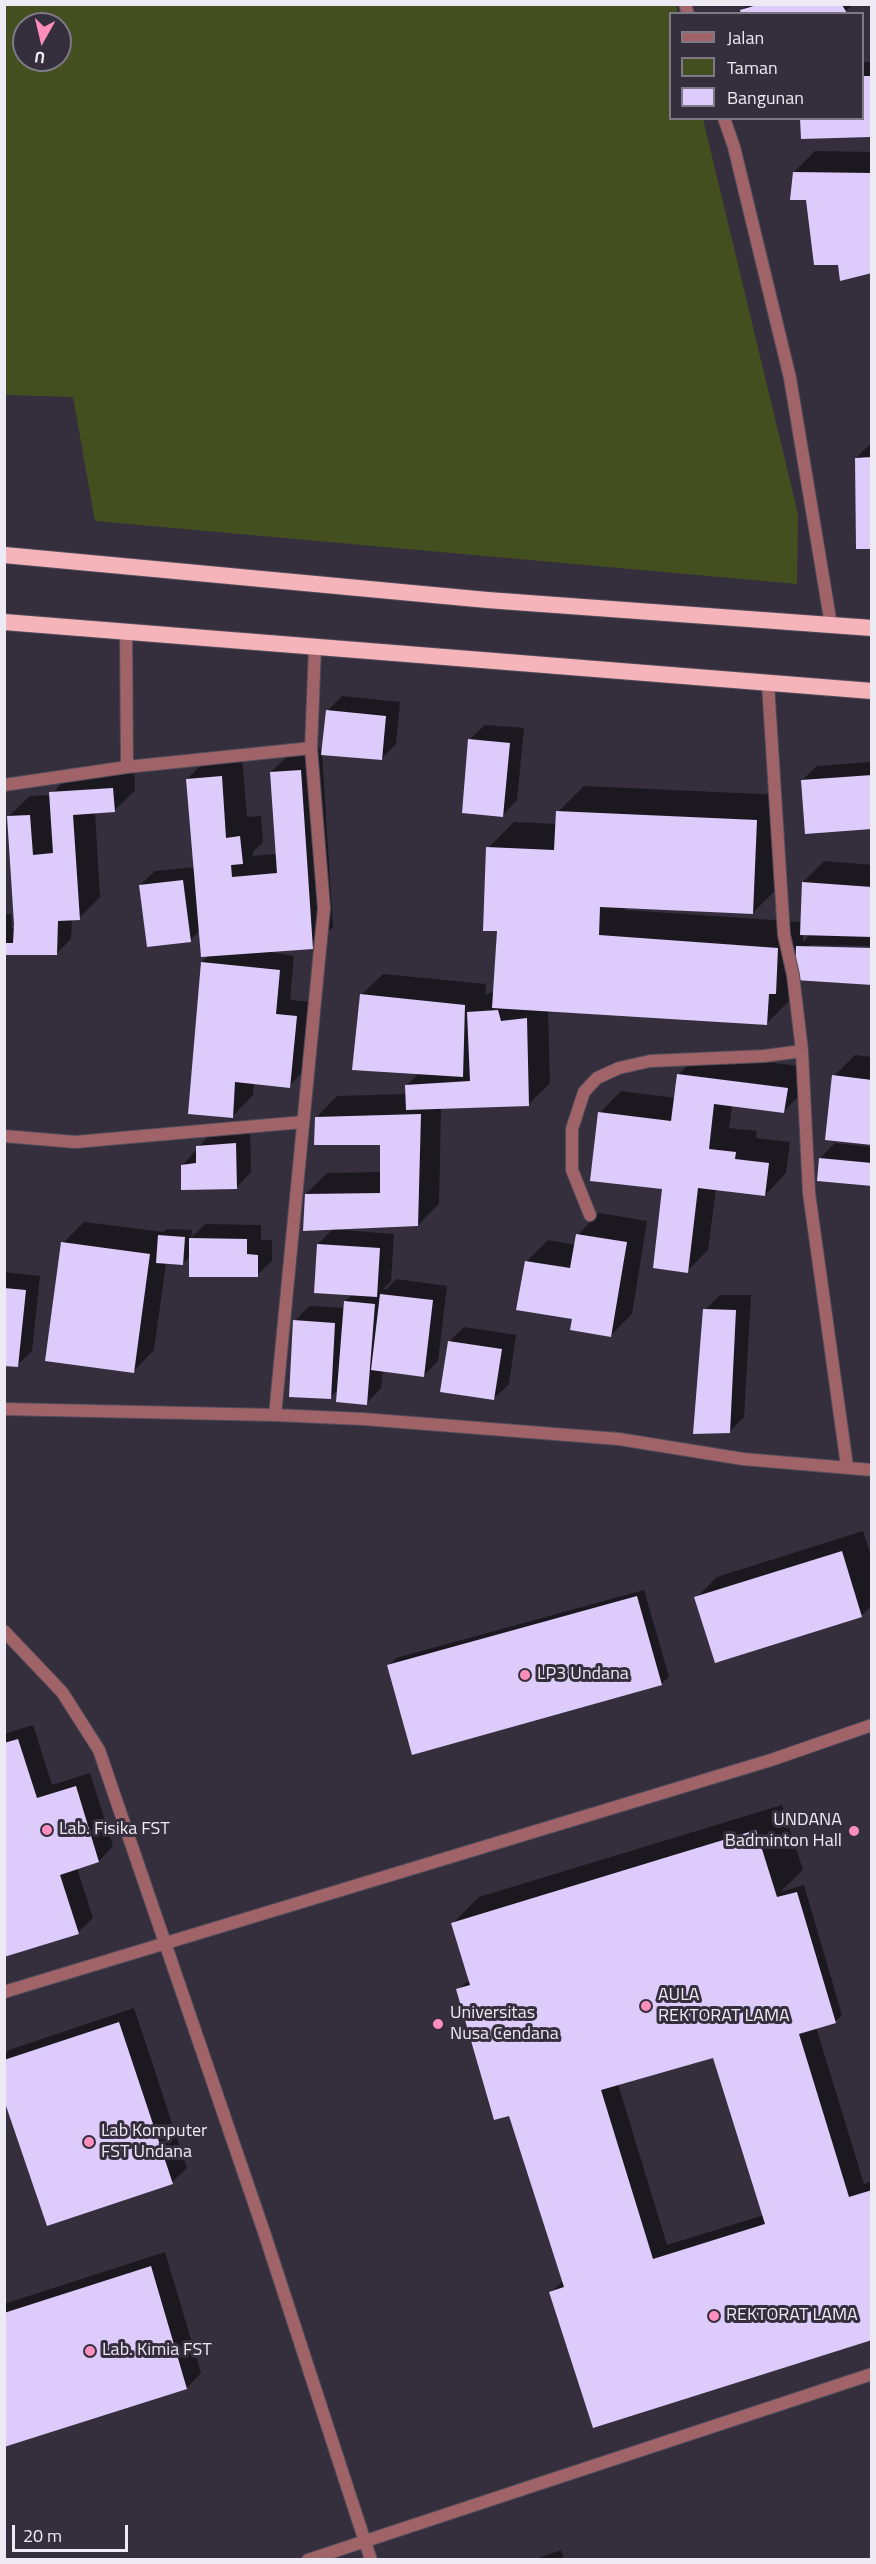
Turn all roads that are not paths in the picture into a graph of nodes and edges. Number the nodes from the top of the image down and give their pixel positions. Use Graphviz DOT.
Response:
graph roads {
  1 [pos="725,120"];
  2 [pos="4,555"];
  3 [pos="4,622"];
  4 [pos="831,625"];
  5 [pos="872,628"];
  6 [pos="126,632"];
  7 [pos="315,647"];
  8 [pos="768,684"];
  9 [pos="872,691"];
  10 [pos="311,748"];
  11 [pos="128,767"];
  12 [pos="4,785"];
  13 [pos="802,1051"];
  14 [pos="303,1122"];
  15 [pos="4,1136"];
  16 [pos="590,1215"];
  17 [pos="4,1409"];
  18 [pos="275,1415"];
  19 [pos="847,1466"];
  20 [pos="872,1470"];
  21 [pos="4,1632"];
  22 [pos="872,1725"];
  23 [pos="165,1945"];
  24 [pos="4,1992"];
  25 [pos="872,2374"];
  26 [pos="365,2541"];
  27 [pos="308,2559"];
  28 [pos="371,2559"];
  1 -- 4 [label="street"];
  2 -- 4 [label="highway"];
  3 -- 6 [label="highway"];
  4 -- 5 [label="highway"];
  6 -- 7 [label="highway"];
  6 -- 11 [label="street"];
  7 -- 8 [label="highway"];
  7 -- 10 [label="street"];
  8 -- 9 [label="highway"];
  8 -- 13 [label="street"];
  10 -- 11 [label="street"];
  10 -- 14 [label="street"];
  11 -- 12 [label="street"];
  13 -- 16 [label="street"];
  13 -- 19 [label="street"];
  14 -- 15 [label="street"];
  14 -- 18 [label="street"];
  17 -- 18 [label="street"];
  18 -- 19 [label="street"];
  19 -- 20 [label="street"];
  21 -- 23 [label="street"];
  22 -- 23 [label="street"];
  23 -- 24 [label="street"];
  23 -- 26 [label="street"];
  25 -- 26 [label="street"];
  26 -- 27 [label="street"];
  26 -- 28 [label="street"];
}
